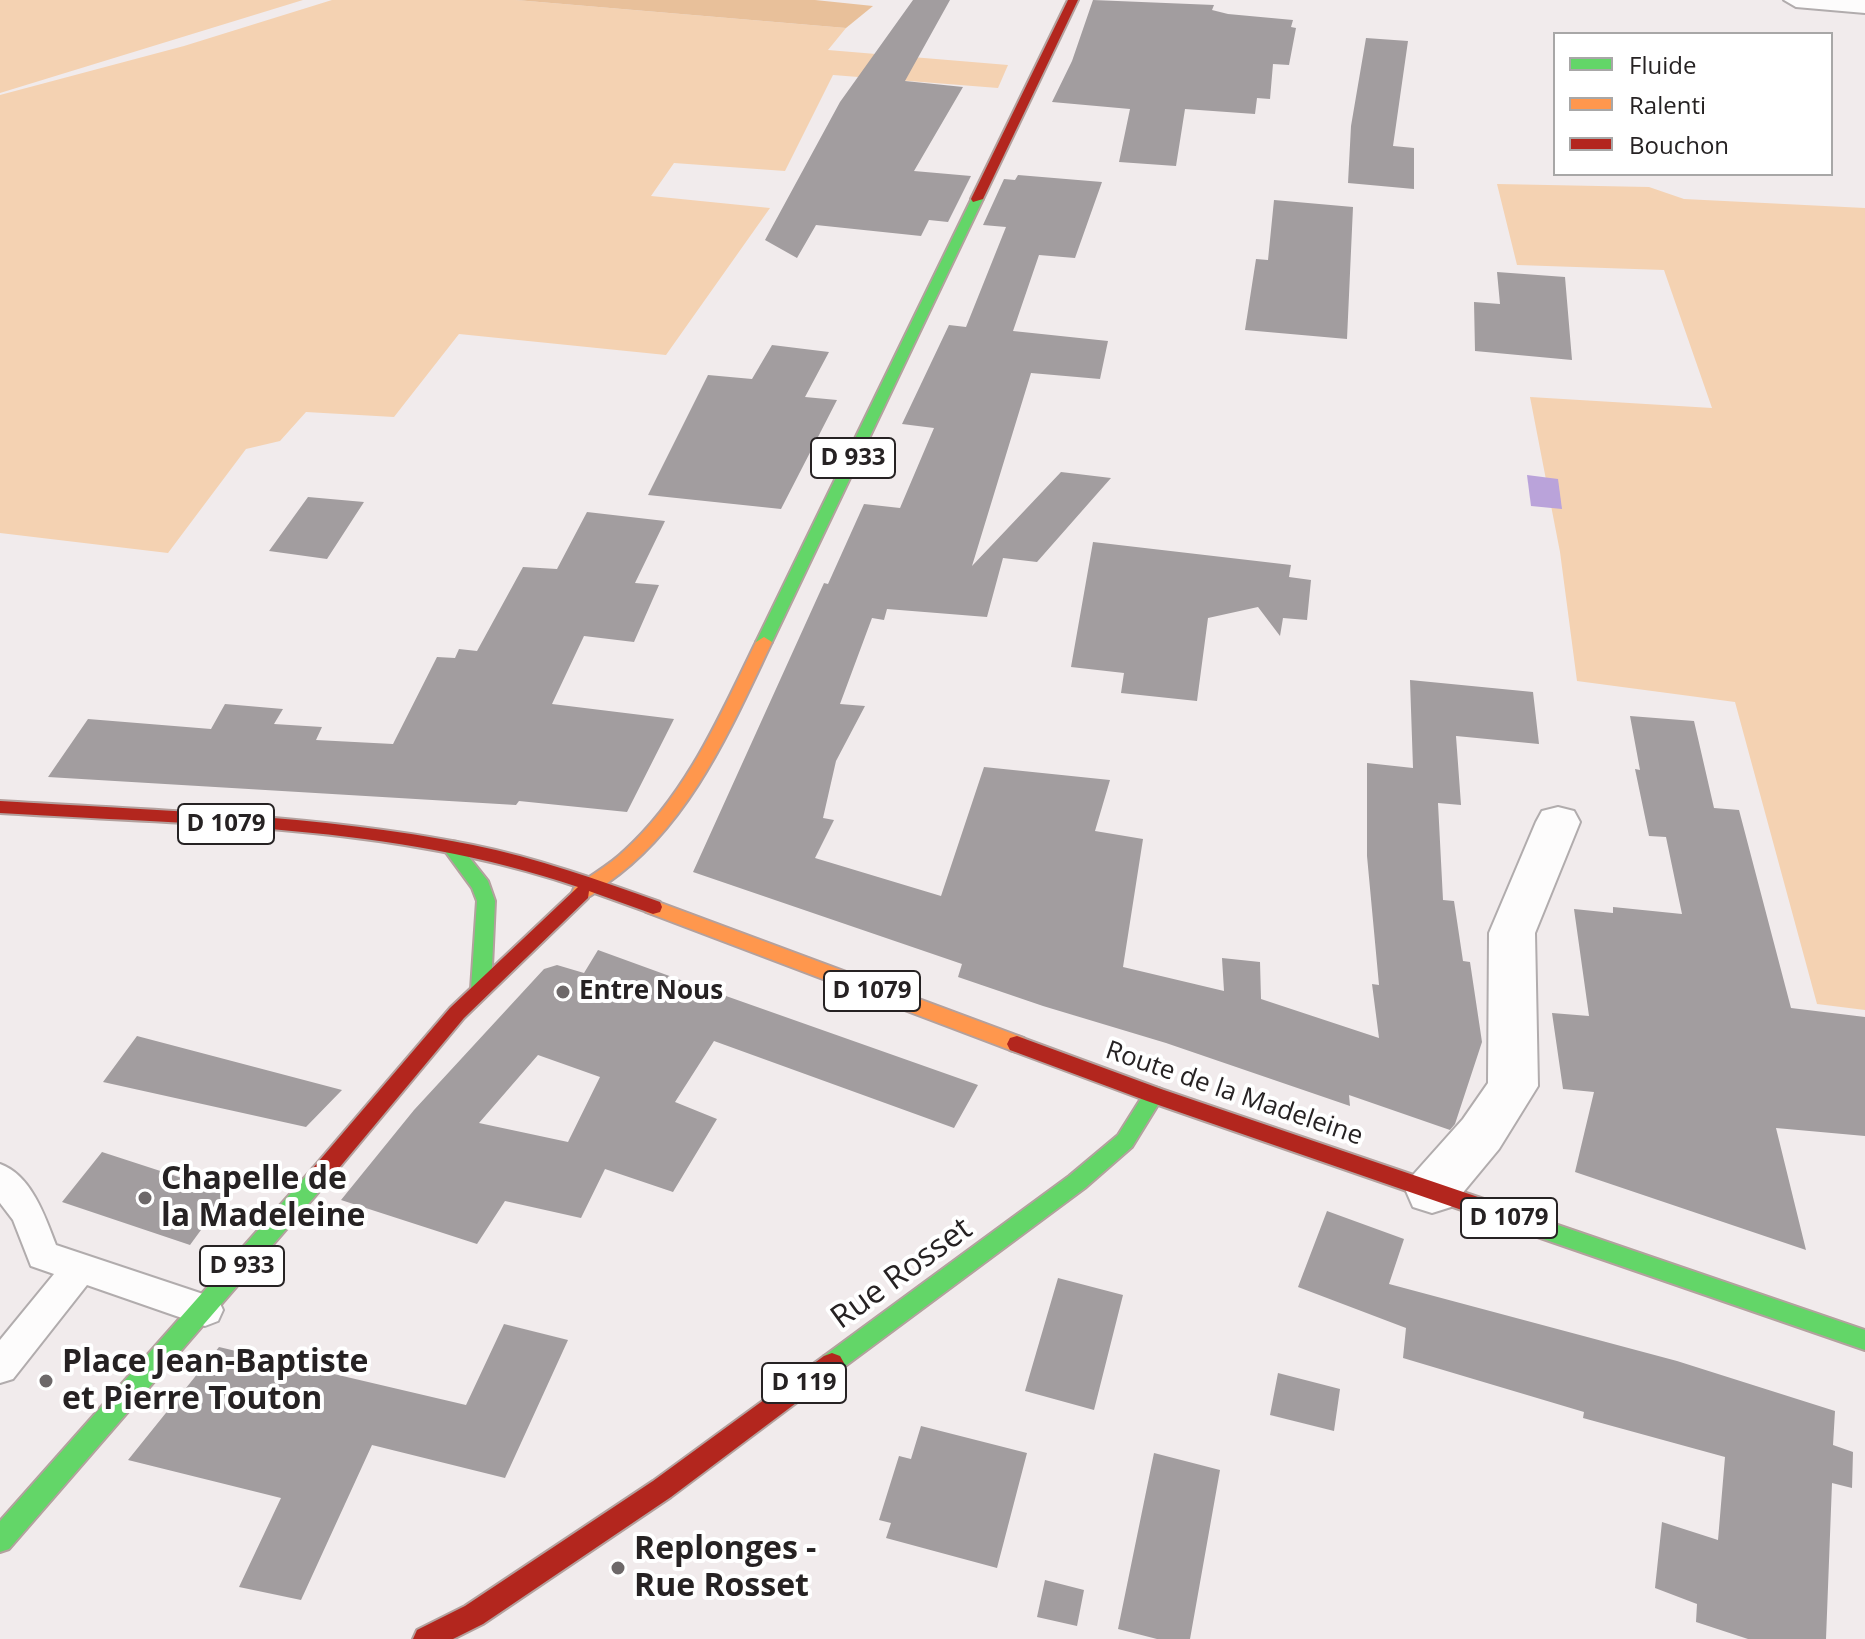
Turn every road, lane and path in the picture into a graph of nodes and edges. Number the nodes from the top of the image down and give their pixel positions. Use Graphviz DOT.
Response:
graph roads {
  1 [pos="1073,0"];
  2 [pos="1798,0"];
  3 [pos="1865,6"];
  4 [pos="0,807"];
  5 [pos="1558,822"];
  6 [pos="451,847"];
  7 [pos="591,884"];
  8 [pos="481,989"];
  9 [pos="1154,1095"];
  10 [pos="0,1178"];
  11 [pos="1432,1191"];
  12 [pos="80,1267"];
  13 [pos="205,1310"];
  14 [pos="1865,1340"];
  15 [pos="0,1367"];
  16 [pos="0,1540"];
  17 [pos="426,1639"];
  1 -- 7 [label="main road, D 933"];
  2 -- 3 [label="street"];
  4 -- 6 [label="main road, D 1079"];
  5 -- 11 [label="street"];
  6 -- 7 [label="main road, D 1079"];
  6 -- 8 [label="main road"];
  7 -- 8 [label="main road, D 933"];
  7 -- 9 [label="main road, Route de la Madeleine / D 1079"];
  8 -- 13 [label="main road, D 933"];
  9 -- 11 [label="main road, Route de la Madeleine / D 1079"];
  9 -- 17 [label="main road, Rue Rosset / D 119"];
  10 -- 12 [label="lane"];
  11 -- 14 [label="main road, Route de la Madeleine / D 1079"];
  12 -- 13 [label="lane"];
  12 -- 15 [label="lane"];
  13 -- 16 [label="main road, D 933"];
}
